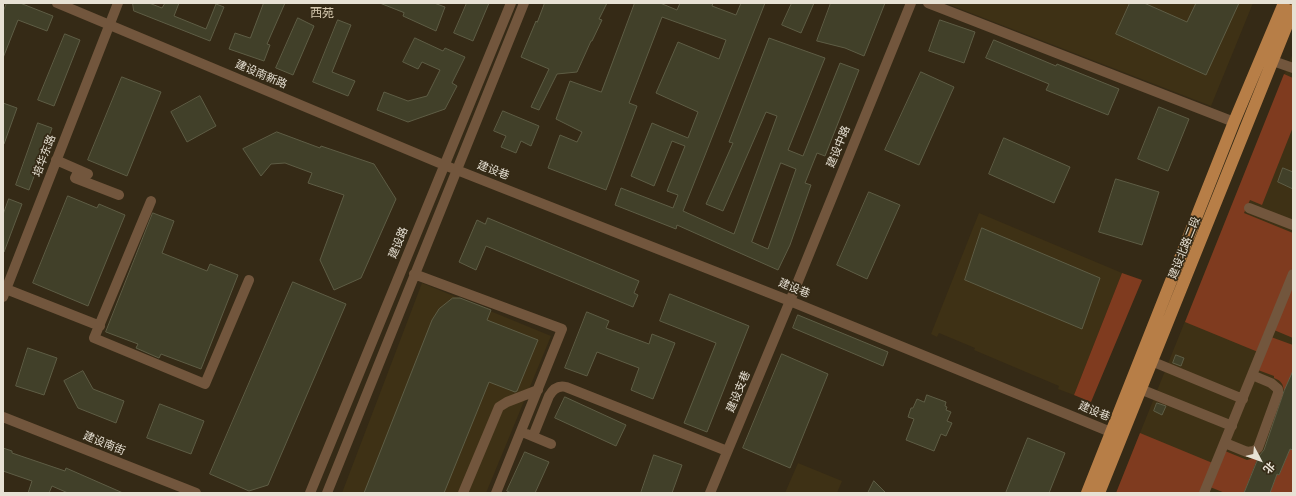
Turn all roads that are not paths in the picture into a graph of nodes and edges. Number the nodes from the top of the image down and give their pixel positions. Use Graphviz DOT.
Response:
graph roads {
  1 [pos="57,3"];
  2 [pos="118,3"];
  3 [pos="511,3"];
  4 [pos="524,3"];
  5 [pos="911,3"];
  6 [pos="928,3"];
  7 [pos="1284,3"];
  8 [pos="1293,10"];
  9 [pos="109,25"];
  10 [pos="1273,61"];
  11 [pos="1293,68"];
  12 [pos="1234,122"];
  13 [pos="56,160"];
  14 [pos="444,164"];
  15 [pos="456,169"];
  16 [pos="119,196"];
  17 [pos="151,200"];
  18 [pos="1250,208"];
  19 [pos="1293,225"];
  20 [pos="414,274"];
  21 [pos="1293,274"];
  22 [pos="249,280"];
  23 [pos="5,293"];
  24 [pos="790,301"];
  25 [pos="100,326"];
  26 [pos="1151,361"];
  27 [pos="1252,375"];
  28 [pos="1140,389"];
  29 [pos="538,390"];
  30 [pos="1243,399"];
  31 [pos="3,417"];
  32 [pos="1232,426"];
  33 [pos="521,432"];
  34 [pos="1116,434"];
  35 [pos="533,436"];
  36 [pos="1225,443"];
  37 [pos="551,444"];
  38 [pos="727,451"];
  39 [pos="196,493"];
  40 [pos="310,493"];
  41 [pos="327,493"];
  42 [pos="463,493"];
  43 [pos="496,493"];
  44 [pos="710,493"];
  45 [pos="1086,493"];
  46 [pos="1099,493"];
  47 [pos="1204,493"];
  1 -- 9 [label="street, 建设南新路"];
  2 -- 9 [label="street, 培华东路"];
  3 -- 14 [label="street, 建设路"];
  4 -- 15 [label="street"];
  5 -- 24 [label="street, 建设中路"];
  6 -- 12 [label="street"];
  7 -- 12 [label="main road, 建设北路二段"];
  8 -- 10 [label="main road, 建设北路二段"];
  9 -- 13 [label="street, 培华东路"];
  9 -- 14 [label="street, 建设南新路"];
  10 -- 11 [label="street"];
  10 -- 26 [label="main road, 建设北路二段"];
  12 -- 34 [label="main road, 建设北路二段"];
  13 -- 16 [label="street"];
  13 -- 23 [label="street, 培华东路"];
  14 -- 15 [label="street, 建设南新路"];
  14 -- 40 [label="street, 建设路"];
  15 -- 20 [label="street"];
  15 -- 24 [label="street, 建设巷"];
  17 -- 25 [label="street"];
  18 -- 19 [label="street"];
  20 -- 29 [label="street"];
  20 -- 41 [label="street"];
  21 -- 27 [label="street"];
  22 -- 25 [label="street"];
  23 -- 25 [label="street"];
  24 -- 34 [label="street, 建设巷"];
  24 -- 38 [label="street, 建设支巷"];
  26 -- 28 [label="main road, 建设北路二段"];
  26 -- 30 [label="street"];
  27 -- 30 [label="street"];
  27 -- 36 [label="street"];
  28 -- 32 [label="street"];
  28 -- 34 [label="main road, 建设北路二段"];
  29 -- 33 [label="street"];
  29 -- 42 [label="street"];
  30 -- 32 [label="street"];
  31 -- 39 [label="street, 建设南街"];
  32 -- 36 [label="street"];
  33 -- 35 [label="street"];
  33 -- 43 [label="street"];
  34 -- 45 [label="main road, 建设北路二段"];
  34 -- 46 [label="main road, 建设北路二段"];
  35 -- 37 [label="street"];
  35 -- 38 [label="street"];
  36 -- 47 [label="street"];
  38 -- 44 [label="street, 建设支巷"];
}
